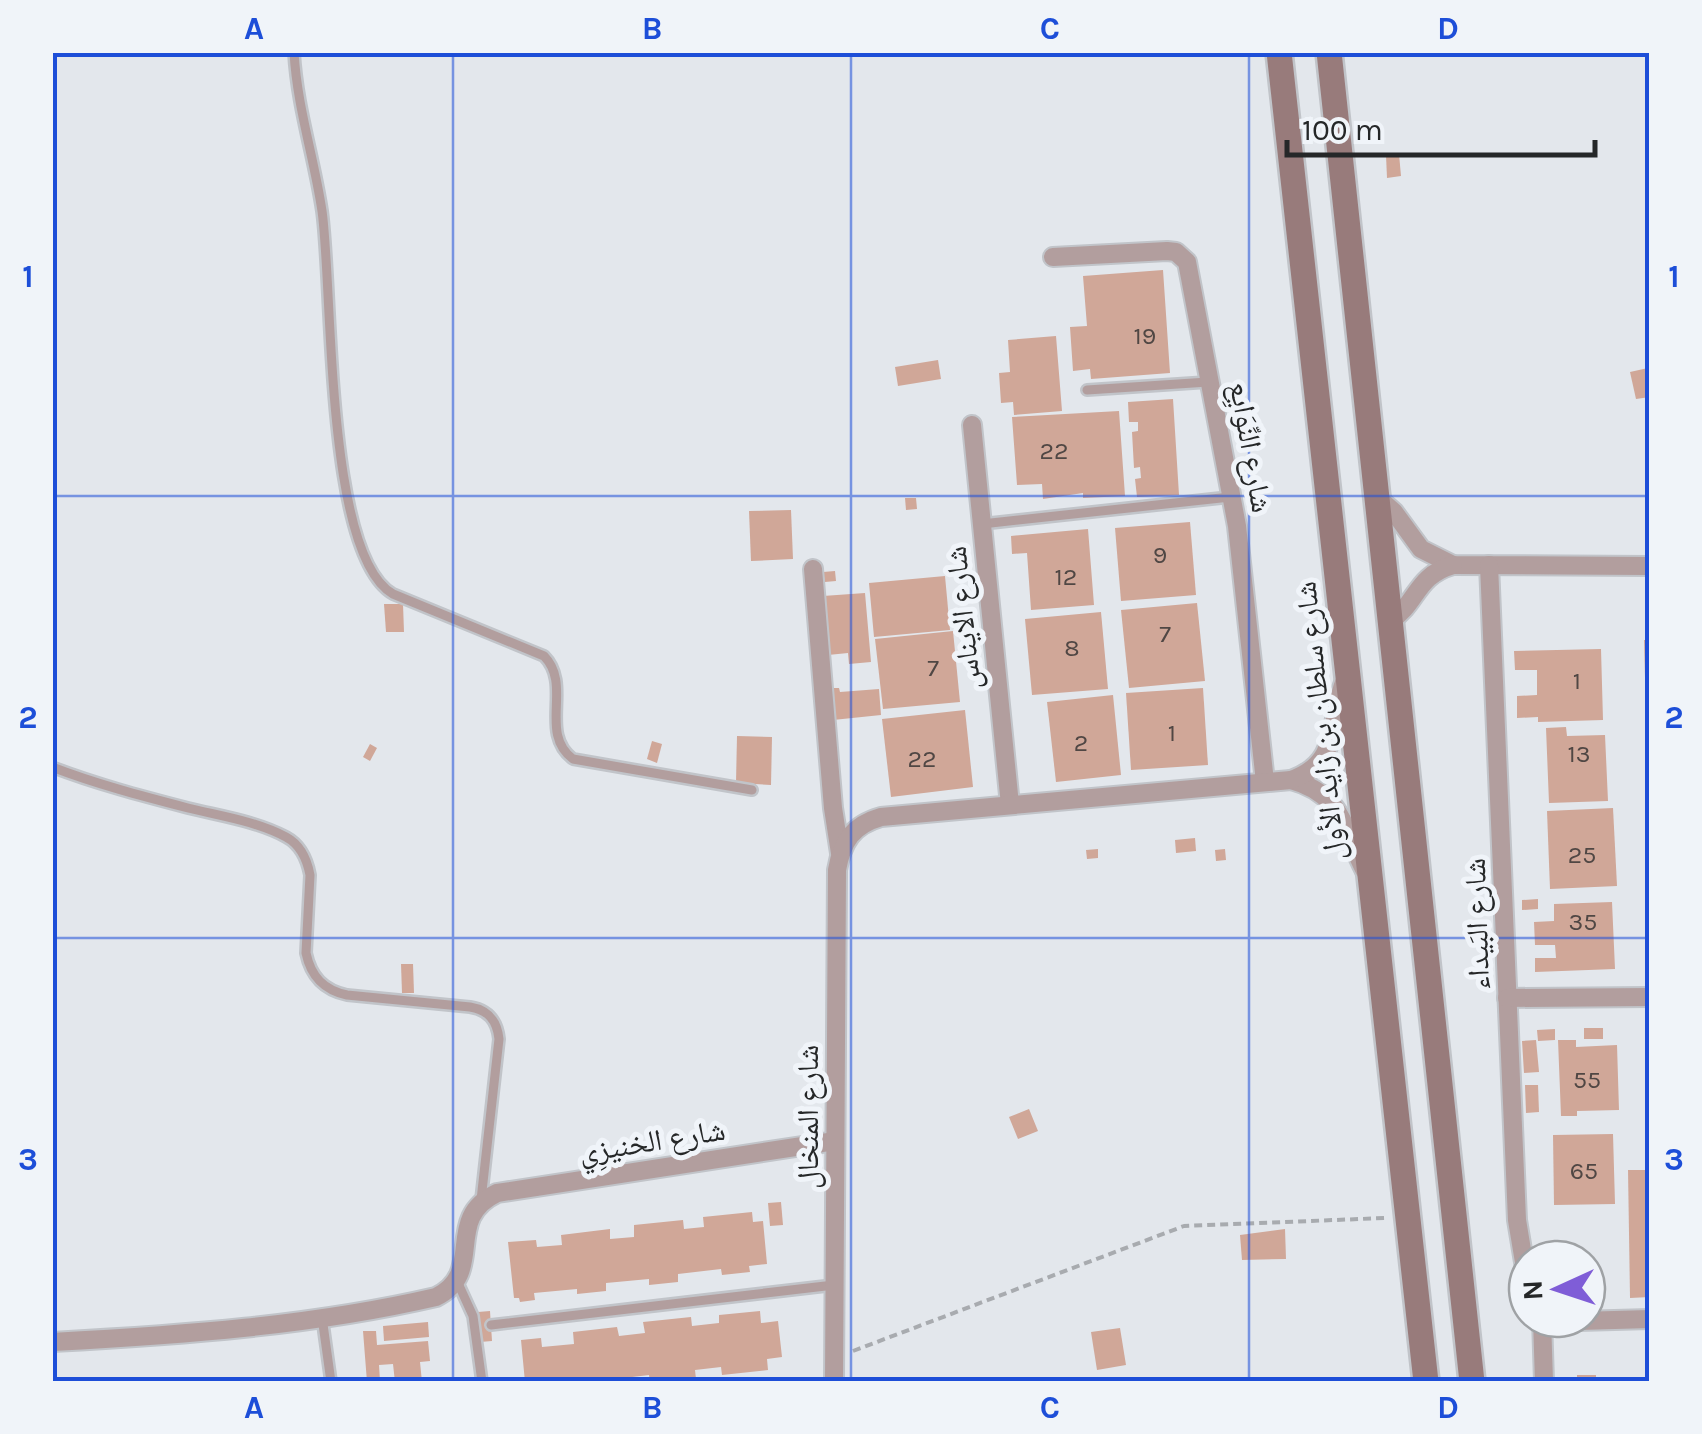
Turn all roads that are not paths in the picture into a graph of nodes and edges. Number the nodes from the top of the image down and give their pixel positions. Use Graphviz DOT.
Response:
graph roads {
  1 [pos="294,52"];
  2 [pos="1279,52"];
  3 [pos="1328,52"];
  4 [pos="1053,257"];
  5 [pos="1211,382"];
  6 [pos="1087,390"];
  7 [pos="972,426"];
  8 [pos="1230,497"];
  9 [pos="1377,498"];
  10 [pos="982,524"];
  11 [pos="1453,565"];
  12 [pos="1490,565"];
  13 [pos="1650,566"];
  14 [pos="813,568"];
  15 [pos="1390,621"];
  16 [pos="1348,673"];
  17 [pos="52,767"];
  18 [pos="1290,780"];
  19 [pos="1266,782"];
  20 [pos="752,790"];
  21 [pos="1010,805"];
  22 [pos="840,854"];
  23 [pos="1370,881"];
  24 [pos="1650,997"];
  25 [pos="1507,998"];
  26 [pos="835,1141"];
  27 [pos="480,1204"];
  28 [pos="1519,1239"];
  29 [pos="457,1281"];
  30 [pos="834,1285"];
  31 [pos="322,1317"];
  32 [pos="1607,1320"];
  33 [pos="1650,1320"];
  34 [pos="482,1326"];
  35 [pos="1543,1339"];
  36 [pos="52,1342"];
  37 [pos="330,1382"];
  38 [pos="482,1382"];
  39 [pos="834,1382"];
  40 [pos="1426,1382"];
  41 [pos="1472,1382"];
  42 [pos="1544,1382"];
  1 -- 20 [label="lane"];
  2 -- 16 [label="main road, شارع سلطان بن زايد الأول"];
  3 -- 9 [label="main road"];
  4 -- 5 [label="street, شارع النِّوَايِع"];
  5 -- 6 [label="lane"];
  5 -- 8 [label="street, شارع النِّوَايِع"];
  7 -- 10 [label="street, شارع الايناس"];
  8 -- 10 [label="lane"];
  8 -- 19 [label="street, شارع النِّوَايِع"];
  9 -- 11 [label="street"];
  9 -- 15 [label="main road"];
  10 -- 21 [label="street, شارع الايناس"];
  11 -- 12 [label="street"];
  11 -- 15 [label="street"];
  12 -- 13 [label="street"];
  12 -- 25 [label="street, شارع البَيداء"];
  14 -- 22 [label="street, شارع المنخال"];
  15 -- 41 [label="main road"];
  16 -- 18 [label="street"];
  16 -- 23 [label="main road, شارع سلطان بن زايد الأول"];
  17 -- 27 [label="lane"];
  18 -- 19 [label="street"];
  18 -- 23 [label="street"];
  19 -- 21 [label="street"];
  21 -- 22 [label="street"];
  22 -- 26 [label="street, شارع المنخال"];
  23 -- 40 [label="main road, شارع سلطان بن زايد الأول"];
  24 -- 25 [label="street"];
  25 -- 28 [label="street, شارع البَيداء"];
  26 -- 27 [label="street, شارع الخنيزِي"];
  26 -- 30 [label="street, شارع المنخال"];
  27 -- 29 [label="street"];
  29 -- 31 [label="street"];
  29 -- 34 [label="lane"];
  30 -- 34 [label="lane"];
  30 -- 39 [label="street, شارع المنخال"];
  31 -- 36 [label="street"];
  31 -- 37 [label="lane"];
  32 -- 33 [label="street"];
  34 -- 38 [label="lane"];
  35 -- 42 [label="street"];
}
